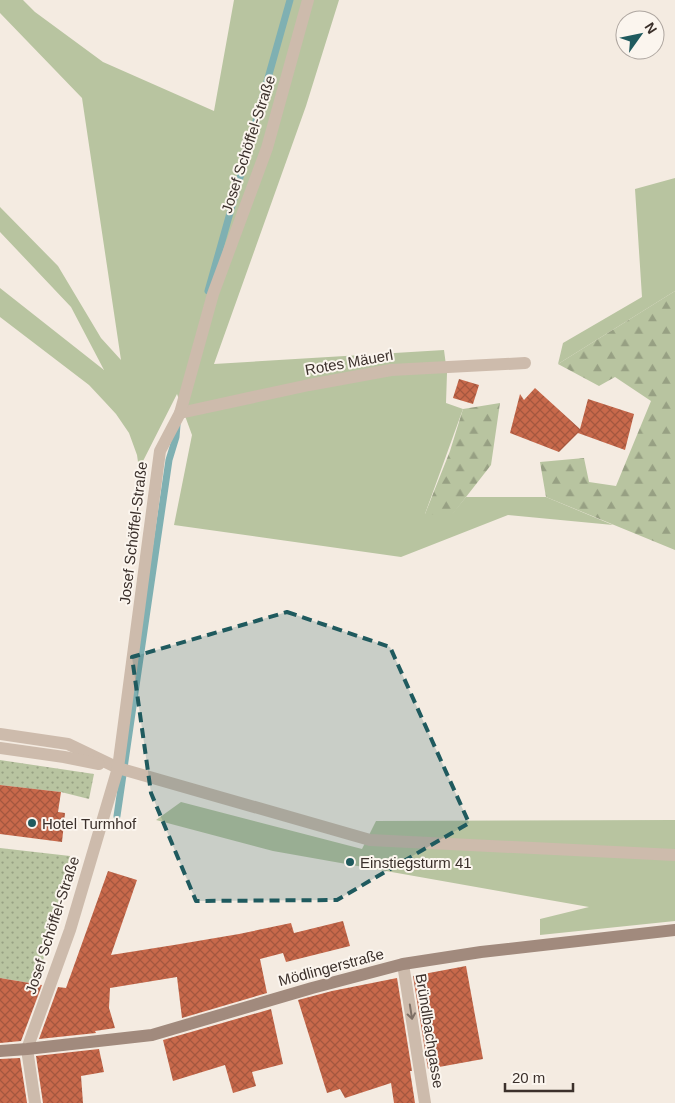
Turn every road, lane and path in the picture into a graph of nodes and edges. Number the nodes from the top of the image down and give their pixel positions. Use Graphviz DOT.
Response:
graph roads {
  1 [pos="308,0"];
  2 [pos="525,363"];
  3 [pos="180,413"];
  4 [pos="0,734"];
  5 [pos="0,748"];
  6 [pos="118,768"];
  7 [pos="675,856"];
  8 [pos="675,930"];
  9 [pos="403,964"];
  10 [pos="27,1049"];
  11 [pos="0,1051"];
  12 [pos="35,1103"];
  13 [pos="425,1103"];
  1 -- 3 [label="street, Josef Schöffel-Straße"];
  2 -- 3 [label="street, Rotes Mäuerl"];
  3 -- 6 [label="street, Josef Schöffel-Straße"];
  4 -- 6 [label="street"];
  5 -- 6 [label="street"];
  6 -- 7 [label="street"];
  6 -- 10 [label="street, Josef Schöffel-Straße"];
  8 -- 9 [label="main road, Mödlingerstraße"];
  9 -- 10 [label="main road, Mödlingerstraße"];
  9 -- 13 [label="street, Bründlbachgasse, one-way"];
  10 -- 11 [label="main road, Mödlingerstraße"];
  10 -- 12 [label="street"];
}
